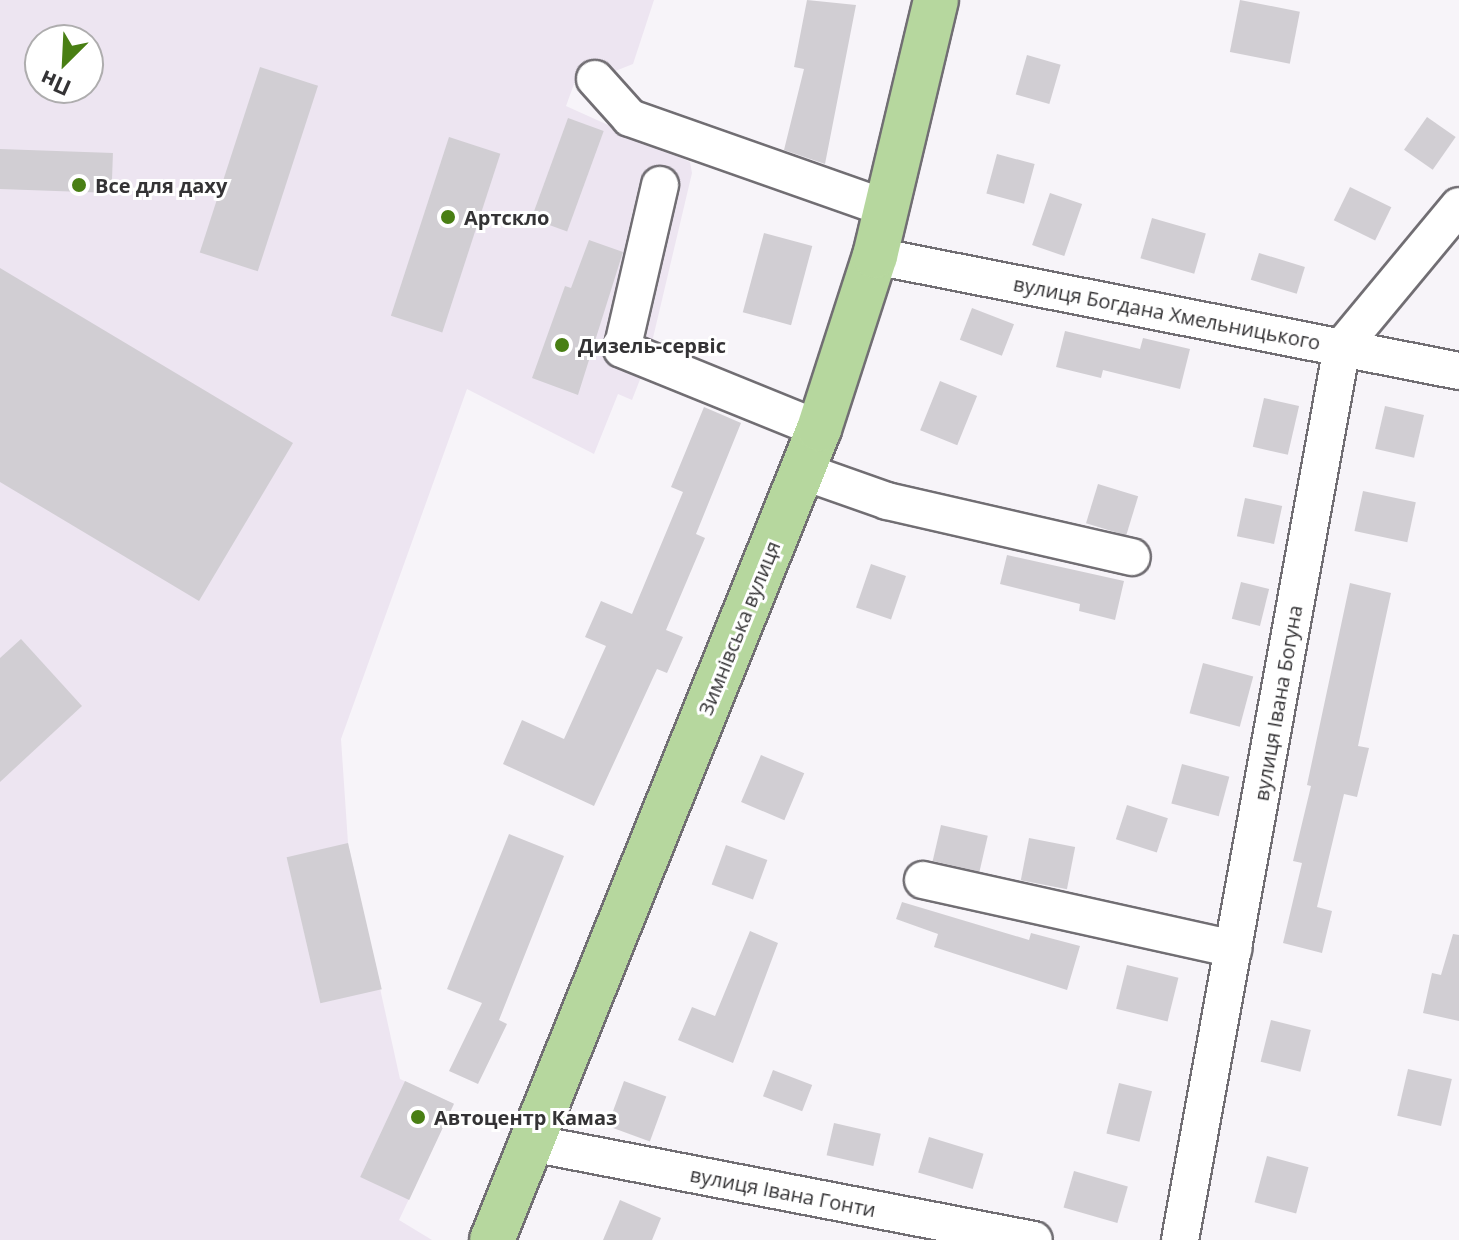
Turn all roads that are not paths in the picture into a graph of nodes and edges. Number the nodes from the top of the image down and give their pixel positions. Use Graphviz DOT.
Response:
graph roads {
  1 [pos="936,0"];
  2 [pos="595,79"];
  3 [pos="660,185"];
  4 [pos="1459,206"];
  5 [pos="886,208"];
  6 [pos="875,256"];
  7 [pos="1342,347"];
  8 [pos="1459,371"];
  9 [pos="819,429"];
  10 [pos="802,471"];
  11 [pos="1132,557"];
  12 [pos="923,880"];
  13 [pos="1233,949"];
  14 [pos="531,1143"];
  15 [pos="492,1240"];
  16 [pos="1034,1240"];
  17 [pos="1180,1240"];
  1 -- 5 [label="main road, Зимнівська вулиця"];
  2 -- 5 [label="street"];
  3 -- 9 [label="street"];
  4 -- 7 [label="street, вулиця Івана Богуна"];
  5 -- 6 [label="main road, Зимнівська вулиця"];
  6 -- 7 [label="street, вулиця Богдана Хмельницького"];
  6 -- 9 [label="main road, Зимнівська вулиця"];
  7 -- 8 [label="street, вулиця Богдана Хмельницького"];
  7 -- 13 [label="street, вулиця Івана Богуна"];
  9 -- 10 [label="main road, Зимнівська вулиця"];
  10 -- 11 [label="street"];
  10 -- 14 [label="main road, Зимнівська вулиця"];
  12 -- 13 [label="street"];
  13 -- 17 [label="street, вулиця Івана Богуна"];
  14 -- 15 [label="main road, Зимнівська вулиця"];
  14 -- 16 [label="street, вулиця Івана Гонти"];
}
